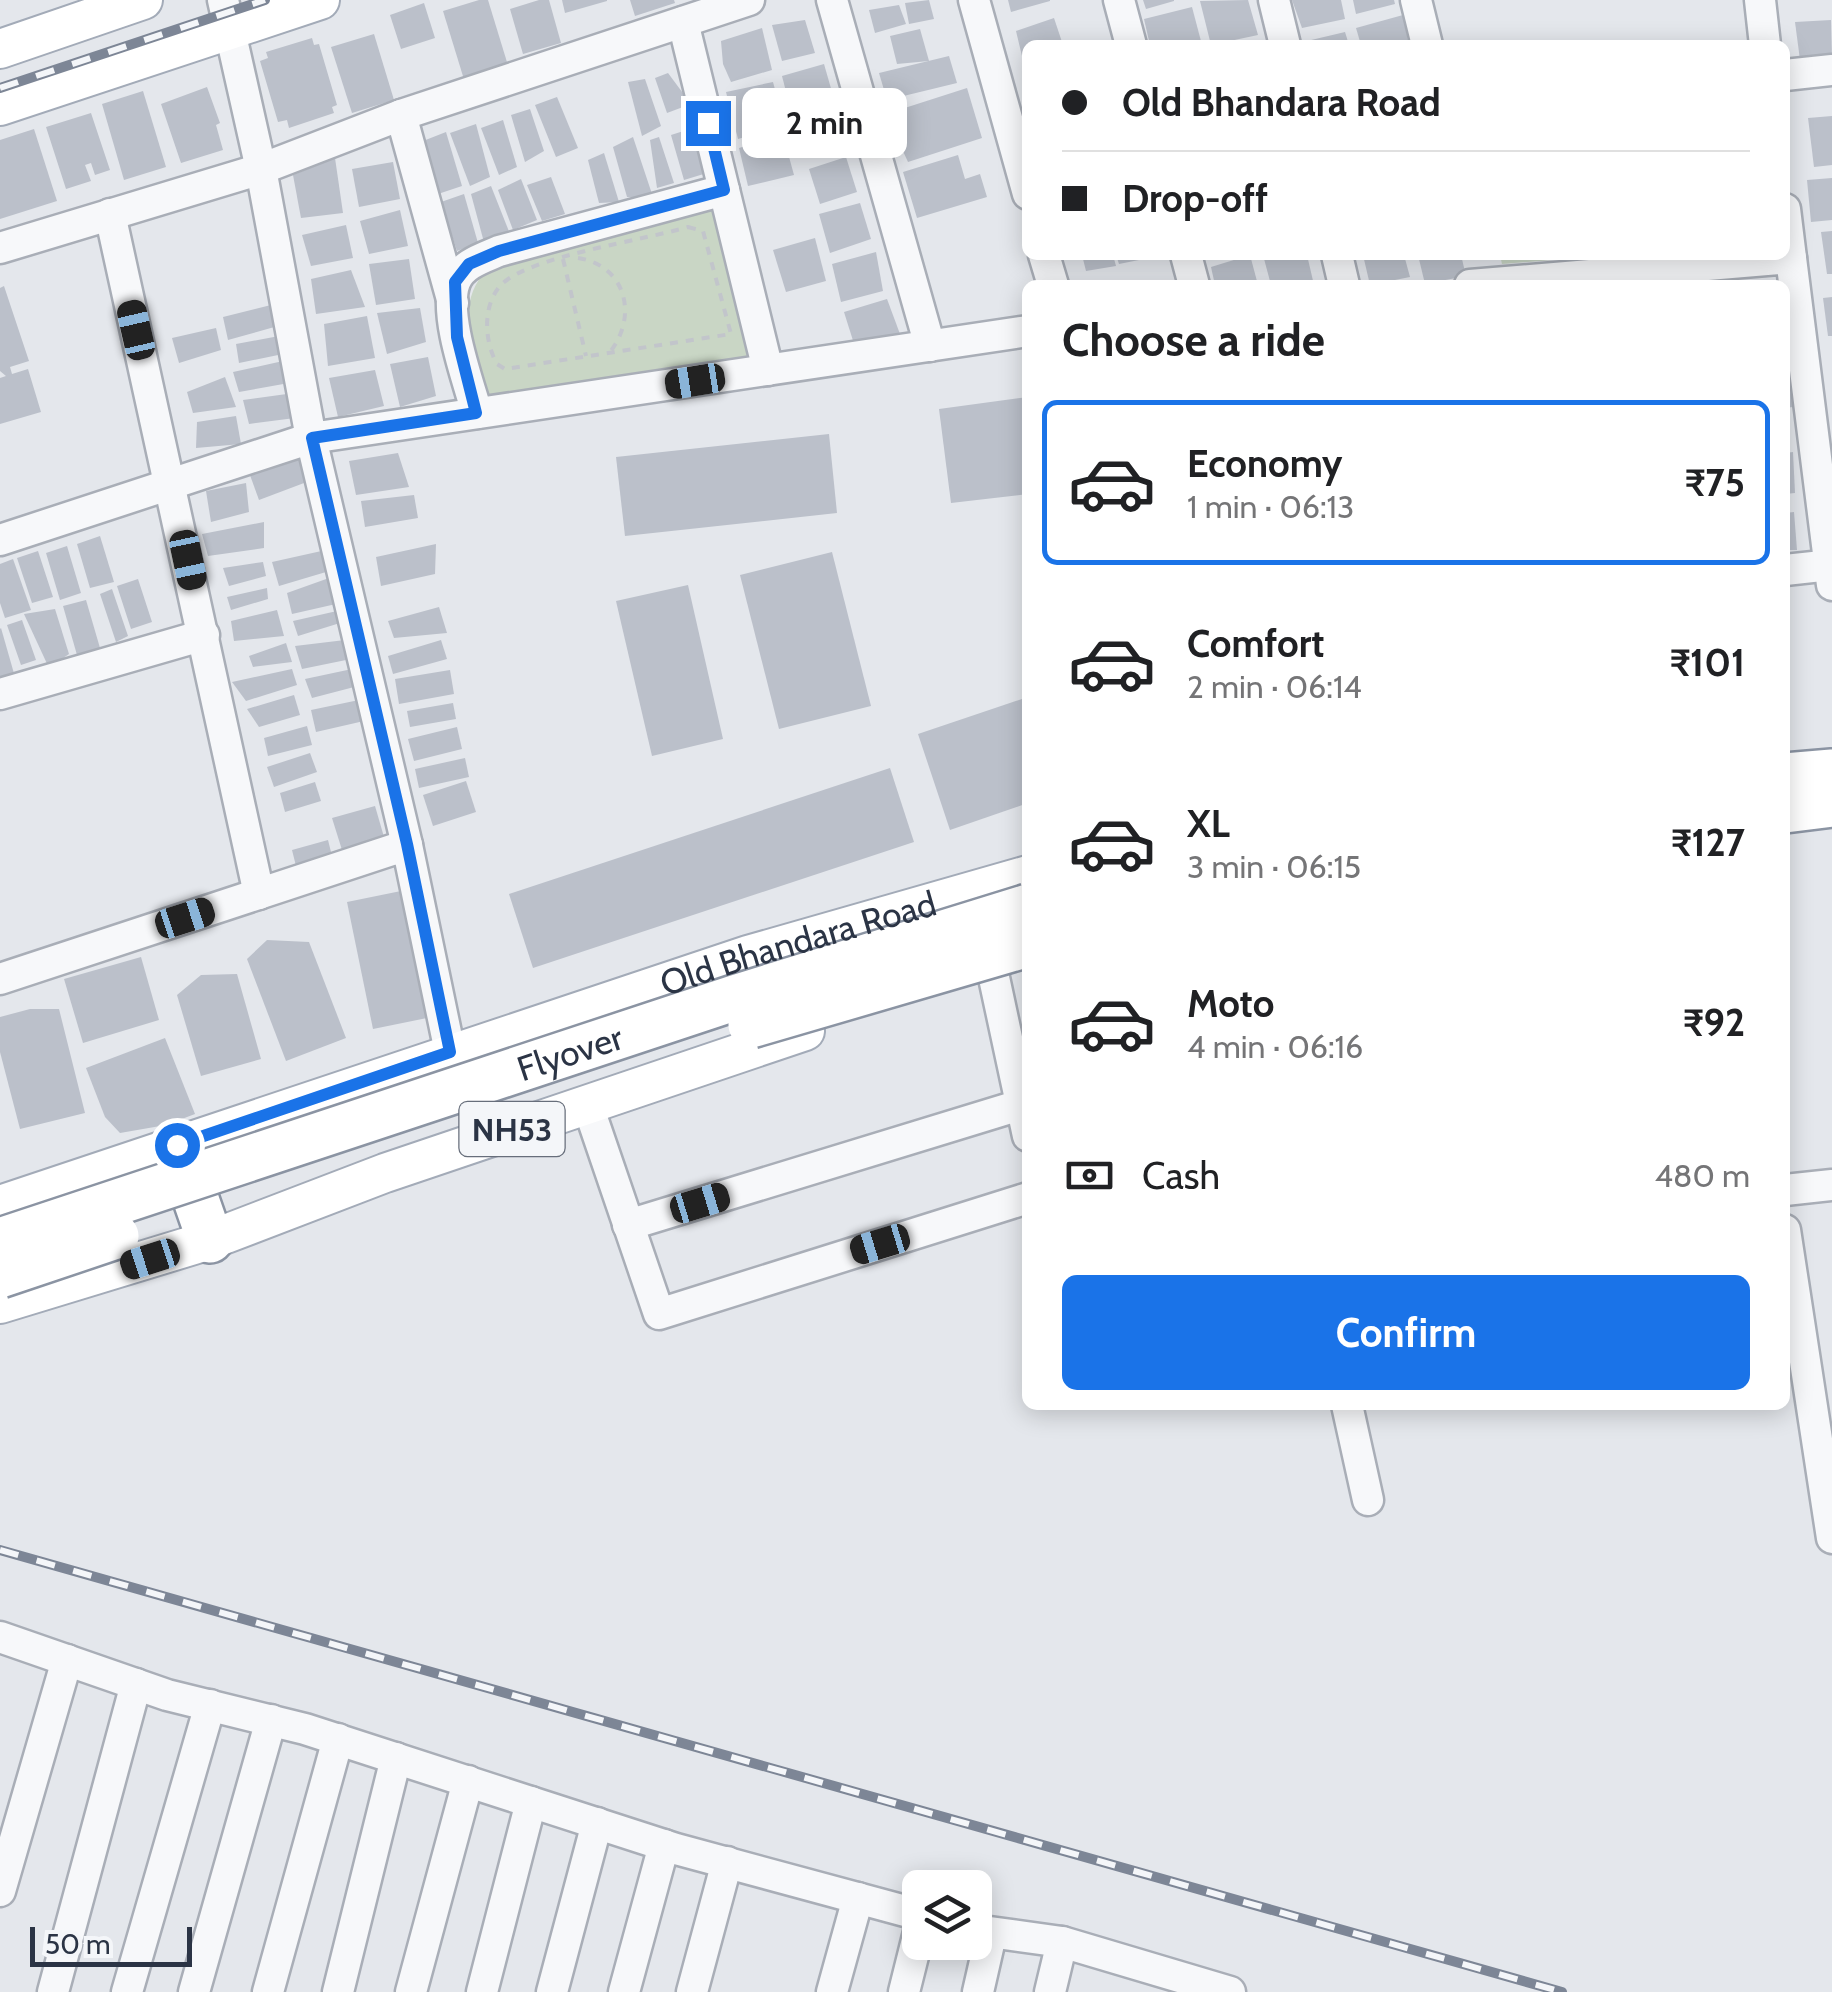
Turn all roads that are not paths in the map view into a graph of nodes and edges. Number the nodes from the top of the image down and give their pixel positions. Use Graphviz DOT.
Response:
graph roads {
  1 [pos="143,0"];
  2 [pos="320,0"];
  3 [pos="749,0"];
  4 [pos="832,0"];
  5 [pos="974,0"];
  6 [pos="1120,0"];
  7 [pos="1274,0"];
  8 [pos="1416,0"];
  9 [pos="1760,0"];
  10 [pos="227,15"];
  11 [pos="683,22"];
  12 [pos="1130,40"];
  13 [pos="1285,40"];
  14 [pos="1426,40"];
  15 [pos="1764,40"];
  16 [pos="0,49"];
  17 [pos="1832,70"];
  18 [pos="1790,75"];
  19 [pos="0,106"];
  20 [pos="400,115"];
  21 [pos="261,169"];
  22 [pos="1022,172"];
  23 [pos="724,190"];
  24 [pos="110,214"];
  25 [pos="0,248"];
  26 [pos="1790,250"];
  27 [pos="1791,258"];
  28 [pos="1768,260"];
  29 [pos="1533,280"];
  30 [pos="453,306"];
  31 [pos="1022,332"];
  32 [pos="930,346"];
  33 [pos="768,370"];
  34 [pos="476,413"];
  35 [pos="1798,424"];
  36 [pos="312,438"];
  37 [pos="172,484"];
  38 [pos="0,540"];
  39 [pos="1790,570"];
  40 [pos="1831,572"];
  41 [pos="204,635"];
  42 [pos="0,694"];
  43 [pos="1832,772"];
  44 [pos="1790,776"];
  45 [pos="1832,804"];
  46 [pos="1790,809"];
  47 [pos="407,844"];
  48 [pos="1022,877"];
  49 [pos="259,894"];
  50 [pos="1022,908"];
  51 [pos="1022,946"];
  52 [pos="1010,968"];
  53 [pos="0,979"];
  54 [pos="450,1052"];
  55 [pos="586,1102"];
  56 [pos="1020,1105"];
  57 [pos="1022,1113"];
  58 [pos="177,1145"];
  59 [pos="1832,1185"];
  60 [pos="1790,1189"];
  61 [pos="1022,1200"];
  62 [pos="0,1206"];
  63 [pos="628,1225"];
  64 [pos="0,1240"];
  65 [pos="210,1240"];
  66 [pos="1790,1263"];
  67 [pos="0,1276"];
  68 [pos="0,1304"];
  69 [pos="1348,1410"];
  70 [pos="1368,1500"];
  71 [pos="1832,1538"];
  72 [pos="0,1637"];
  73 [pos="67,1660"];
  74 [pos="136,1684"];
  75 [pos="210,1705"];
  76 [pos="271,1720"];
  77 [pos="338,1739"];
  78 [pos="396,1758"];
  79 [pos="468,1782"];
  80 [pos="531,1802"];
  81 [pos="597,1823"];
  82 [pos="664,1845"];
  83 [pos="727,1862"];
  84 [pos="0,1891"];
  85 [pos="858,1898"];
  86 [pos="902,1909"];
  87 [pos="992,1933"];
  88 [pos="1062,1942"];
  89 [pos="912,1960"];
  90 [pos="981,1960"];
  91 [pos="1129,1978"];
  92 [pos="1187,1986"];
  93 [pos="53,1992"];
  94 [pos="126,1992"];
  95 [pos="194,1992"];
  96 [pos="268,1992"];
  97 [pos="338,1992"];
  98 [pos="411,1992"];
  99 [pos="482,1992"];
  100 [pos="552,1992"];
  101 [pos="624,1992"];
  102 [pos="692,1992"];
  103 [pos="832,1992"];
  104 [pos="904,1992"];
  105 [pos="978,1992"];
  106 [pos="1050,1992"];
  107 [pos="1230,1992"];
  1 -- 16 [label="main road"];
  2 -- 10 [label="main road"];
  3 -- 11 [label="street"];
  4 -- 32 [label="street"];
  5 -- 22 [label="street"];
  6 -- 12 [label="street"];
  7 -- 13 [label="street"];
  8 -- 14 [label="street"];
  9 -- 15 [label="street"];
  10 -- 19 [label="main road"];
  10 -- 21 [label="street"];
  11 -- 20 [label="street"];
  11 -- 23 [label="street"];
  17 -- 18 [label="street"];
  20 -- 21 [label="street"];
  20 -- 30 [label="street"];
  21 -- 24 [label="street"];
  21 -- 36 [label="street"];
  23 -- 30 [label="street"];
  23 -- 33 [label="street"];
  24 -- 25 [label="street"];
  24 -- 37 [label="street"];
  26 -- 27 [label="street"];
  27 -- 35 [label="street"];
  28 -- 29 [label="street"];
  30 -- 34 [label="street"];
  31 -- 32 [label="street"];
  32 -- 33 [label="street"];
  33 -- 34 [label="street"];
  34 -- 36 [label="street"];
  35 -- 40 [label="street"];
  36 -- 37 [label="street"];
  36 -- 47 [label="street"];
  37 -- 38 [label="street"];
  37 -- 41 [label="street"];
  39 -- 40 [label="street"];
  41 -- 42 [label="street"];
  41 -- 49 [label="street"];
  43 -- 44 [label="highway"];
  45 -- 46 [label="highway"];
  47 -- 49 [label="street"];
  47 -- 54 [label="street"];
  48 -- 54 [label="main road, Old Bhandara Road / NH53"];
  49 -- 53 [label="street"];
  50 -- 64 [label="highway, Flyover, bridge"];
  51 -- 67 [label="highway, Flyover / NH53, bridge"];
  52 -- 55 [label="main road, NH53"];
  52 -- 56 [label="street"];
  54 -- 58 [label="main road, Old Bhandara Road / NH53"];
  55 -- 63 [label="street"];
  55 -- 65 [label="main road, NH53"];
  56 -- 57 [label="street"];
  56 -- 63 [label="street"];
  58 -- 62 [label="main road, Old Bhandara Road / NH53"];
  58 -- 65 [label="highway"];
  59 -- 60 [label="street"];
  61 -- 63 [label="street"];
  65 -- 68 [label="main road, NH53"];
  66 -- 71 [label="street"];
  69 -- 70 [label="street"];
  72 -- 73 [label="street"];
  73 -- 74 [label="street"];
  73 -- 84 [label="street"];
  74 -- 75 [label="street"];
  74 -- 93 [label="street"];
  75 -- 76 [label="street"];
  75 -- 94 [label="street"];
  76 -- 77 [label="street"];
  76 -- 95 [label="street"];
  77 -- 78 [label="street"];
  77 -- 96 [label="street"];
  78 -- 79 [label="street"];
  78 -- 97 [label="street"];
  79 -- 80 [label="street"];
  79 -- 98 [label="street"];
  80 -- 81 [label="street"];
  80 -- 99 [label="street"];
  81 -- 82 [label="street"];
  81 -- 100 [label="street"];
  82 -- 83 [label="street"];
  82 -- 101 [label="street"];
  83 -- 85 [label="street"];
  83 -- 102 [label="street"];
  85 -- 86 [label="street"];
  85 -- 103 [label="street"];
  87 -- 88 [label="street"];
  88 -- 91 [label="street"];
  88 -- 106 [label="street"];
  89 -- 104 [label="street"];
  90 -- 105 [label="street"];
  91 -- 92 [label="street"];
  92 -- 107 [label="street"];
}
